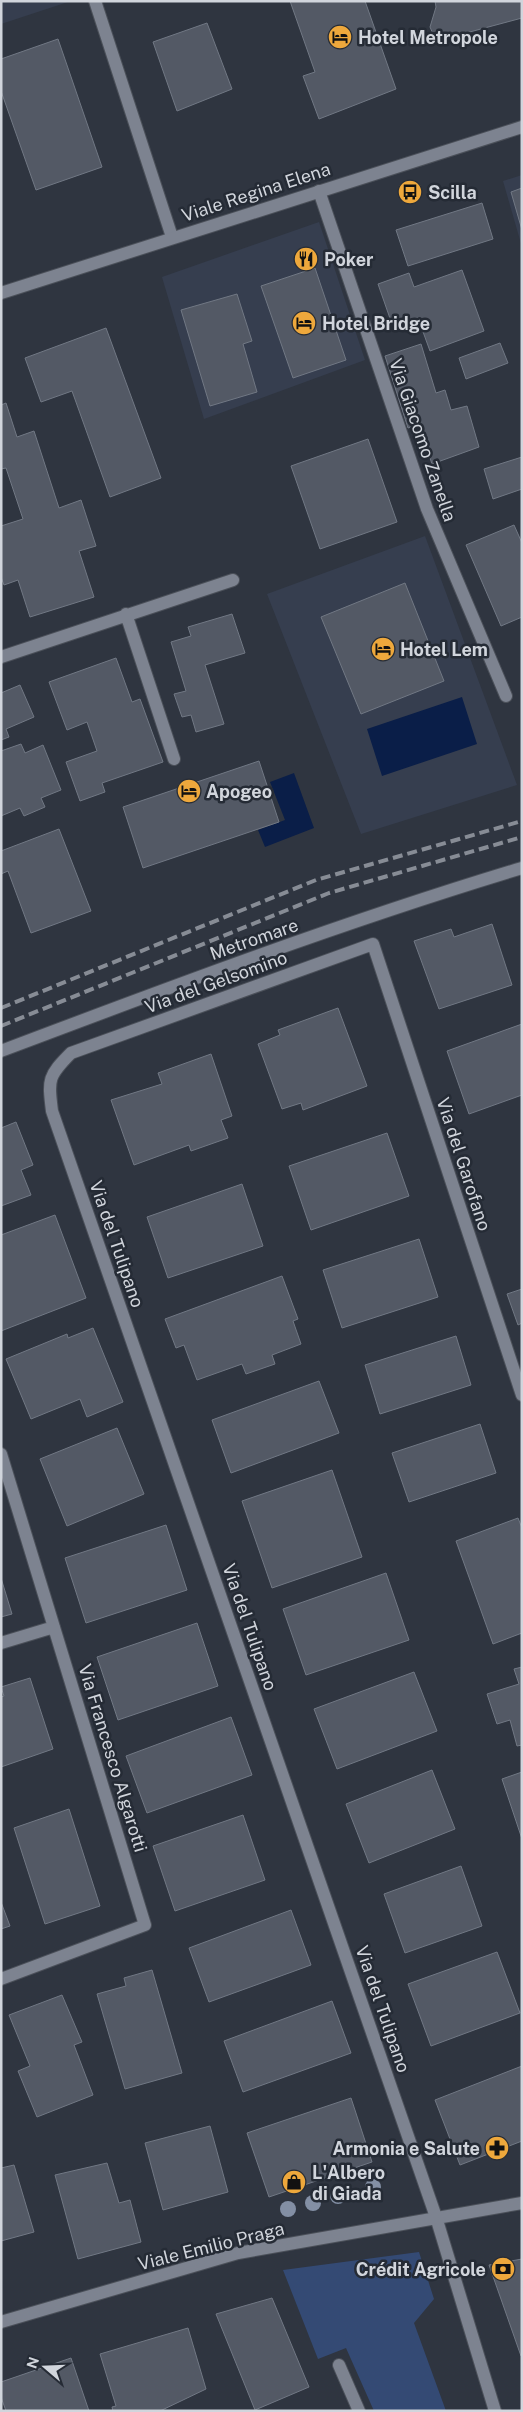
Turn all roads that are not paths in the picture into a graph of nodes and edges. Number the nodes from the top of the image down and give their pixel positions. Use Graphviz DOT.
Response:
graph roads {
  1 [pos="95,1"];
  2 [pos="522,127"];
  3 [pos="319,191"];
  4 [pos="172,237"];
  5 [pos="1,293"];
  6 [pos="233,580"];
  7 [pos="126,614"];
  8 [pos="1,656"];
  9 [pos="506,696"];
  10 [pos="174,759"];
  11 [pos="522,868"];
  12 [pos="373,944"];
  13 [pos="1,1051"];
  14 [pos="71,1053"];
  15 [pos="522,1395"];
  16 [pos="1,1454"];
  17 [pos="54,1627"];
  18 [pos="1,1643"];
  19 [pos="1,1978"];
  20 [pos="522,2202"];
  21 [pos="436,2217"];
  22 [pos="1,2322"];
  23 [pos="338,2365"];
  24 [pos="359,2411"];
  25 [pos="495,2411"];
  1 -- 4 [label="street"];
  2 -- 3 [label="street, Viale Regina Elena"];
  3 -- 4 [label="street, Viale Regina Elena"];
  3 -- 9 [label="street, Via Giacomo Zanella"];
  4 -- 5 [label="street, Viale Regina Elena"];
  6 -- 7 [label="street"];
  7 -- 8 [label="street"];
  7 -- 10 [label="street"];
  11 -- 13 [label="street, Metromare"];
  12 -- 14 [label="street, Via del Gelsomino"];
  12 -- 15 [label="street, Via del Garofano"];
  14 -- 21 [label="street, Via del Tulipano"];
  16 -- 17 [label="street, Via Francesco Algarotti"];
  17 -- 18 [label="street"];
  17 -- 19 [label="street, Via Francesco Algarotti"];
  20 -- 21 [label="street, Viale Emilio Praga"];
  21 -- 22 [label="street, Viale Emilio Praga"];
  21 -- 25 [label="street, Via del Tulipano"];
  23 -- 24 [label="street"];
}
